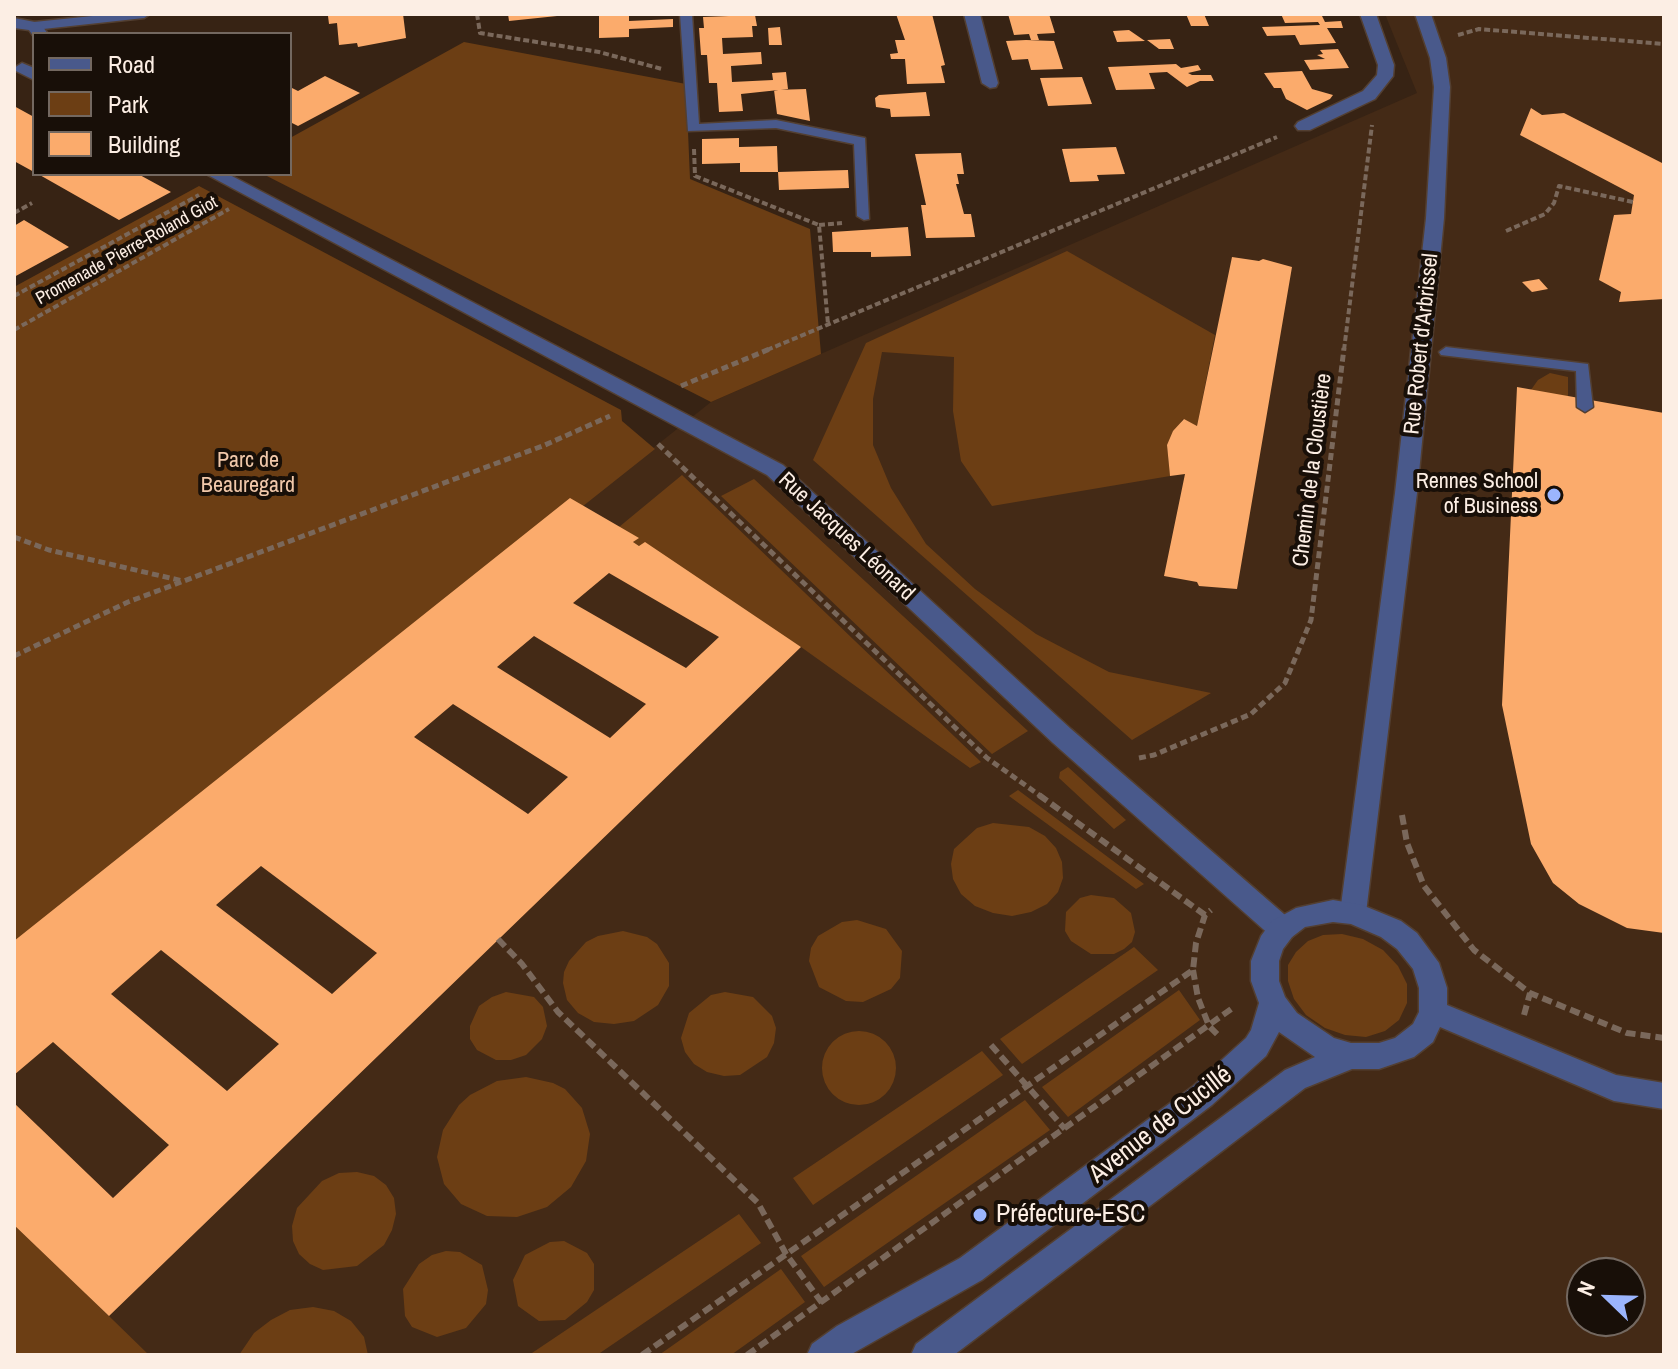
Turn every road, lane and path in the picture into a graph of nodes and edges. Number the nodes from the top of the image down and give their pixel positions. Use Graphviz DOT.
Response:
graph roads {
  1 [pos="144,14"];
  2 [pos="477,14"];
  3 [pos="686,14"];
  4 [pos="972,14"];
  5 [pos="1368,14"];
  6 [pos="1423,14"];
  7 [pos="14,23"];
  8 [pos="37,30"];
  9 [pos="1459,43"];
  10 [pos="1664,44"];
  11 [pos="690,77"];
  12 [pos="990,83"];
  13 [pos="1360,100"];
  14 [pos="1304,126"];
  15 [pos="693,128"];
  16 [pos="220,177"];
  17 [pos="253,196"];
  18 [pos="1633,202"];
  19 [pos="32,203"];
  20 [pos="14,213"];
  21 [pos="864,216"];
  22 [pos="1506,231"];
  23 [pos="14,296"];
  24 [pos="828,324"];
  25 [pos="14,330"];
  26 [pos="1446,352"];
  27 [pos="1585,407"];
  28 [pos="649,436"];
  29 [pos="14,537"];
  30 [pos="183,581"];
  31 [pos="1128,747"];
  32 [pos="1139,758"];
  33 [pos="1151,768"];
  34 [pos="1399,801"];
  35 [pos="1237,888"];
  36 [pos="1353,913"];
  37 [pos="1205,915"];
  38 [pos="1282,929"];
  39 [pos="498,939"];
  40 [pos="1269,992"];
  41 [pos="1433,1012"];
  42 [pos="1664,1038"];
  43 [pos="991,1045"];
  44 [pos="1351,1056"];
  45 [pos="1026,1085"];
  46 [pos="1664,1096"];
  47 [pos="1065,1129"];
  48 [pos="786,1254"];
  49 [pos="821,1302"];
  50 [pos="848,1337"];
  51 [pos="642,1355"];
  52 [pos="747,1355"];
  53 [pos="823,1355"];
  54 [pos="927,1355"];
  1 -- 8 [label="lane"];
  2 -- 11 [label="path"];
  3 -- 11 [label="lane"];
  4 -- 12 [label="street"];
  5 -- 13 [label="street"];
  6 -- 36 [label="street, Rue Robert d'Arbrissel"];
  7 -- 8 [label="street"];
  9 -- 10 [label="path"];
  11 -- 15 [label="lane"];
  13 -- 14 [label="street"];
  13 -- 32 [label="path, Chemin de la Cloustière"];
  15 -- 21 [label="lane"];
  15 -- 24 [label="path"];
  16 -- 17 [label="street, Rue Jacques Léonard"];
  16 -- 23 [label="path, Promenade Pierre-Roland Giot"];
  17 -- 25 [label="path, Promenade Pierre-Roland Giot"];
  17 -- 35 [label="street, Rue Jacques Léonard"];
  18 -- 22 [label="path"];
  19 -- 20 [label="path"];
  26 -- 27 [label="lane"];
  28 -- 37 [label="path"];
  29 -- 30 [label="path"];
  31 -- 32 [label="path"];
  32 -- 33 [label="path"];
  34 -- 42 [label="path"];
  35 -- 37 [label="path"];
  35 -- 38 [label="street, Rue Jacques Léonard"];
  36 -- 38 [label="street"];
  36 -- 41 [label="street"];
  37 -- 45 [label="path"];
  38 -- 40 [label="street"];
  39 -- 48 [label="path"];
  40 -- 44 [label="street"];
  40 -- 47 [label="path"];
  40 -- 50 [label="street, Avenue de Cucillé"];
  41 -- 44 [label="street"];
  41 -- 46 [label="street"];
  43 -- 45 [label="path"];
  44 -- 54 [label="street, Avenue de Cucillé"];
  45 -- 47 [label="path"];
  45 -- 48 [label="path"];
  47 -- 49 [label="path"];
  48 -- 49 [label="path"];
  48 -- 51 [label="path"];
  49 -- 50 [label="path"];
  49 -- 52 [label="path"];
  50 -- 53 [label="street, Avenue de Cucillé"];
}
